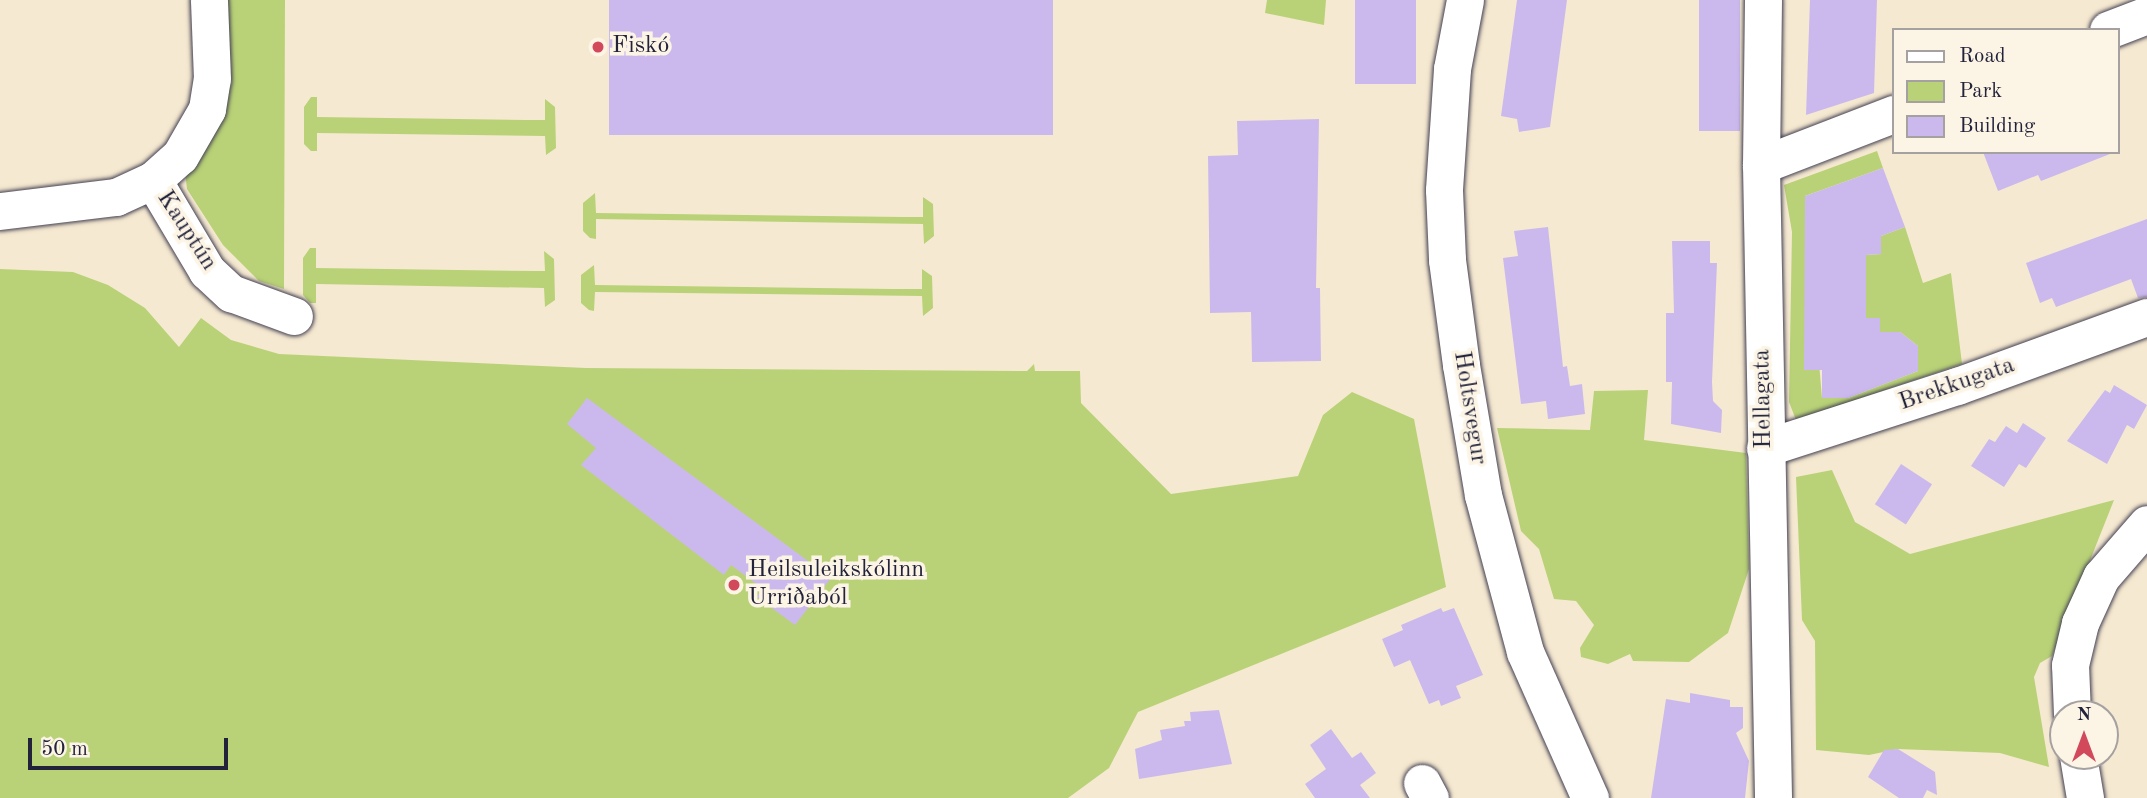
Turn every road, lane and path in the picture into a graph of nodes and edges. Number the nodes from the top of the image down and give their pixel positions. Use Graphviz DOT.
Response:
graph roads {
  1 [pos="209,0"];
  2 [pos="1465,0"];
  3 [pos="1763,0"];
  4 [pos="2147,15"];
  5 [pos="2113,28"];
  6 [pos="1892,114"];
  7 [pos="1760,165"];
  8 [pos="153,180"];
  9 [pos="15,211"];
  10 [pos="294,316"];
  11 [pos="2147,317"];
  12 [pos="1765,448"];
  13 [pos="2147,524"];
  14 [pos="2070,700"];
  15 [pos="2080,770"];
  16 [pos="1590,798"];
  17 [pos="1773,798"];
  18 [pos="2085,798"];
  1 -- 8 [label="street, Kauptún"];
  2 -- 16 [label="street, Holtsvegur"];
  3 -- 7 [label="street, Hellagata"];
  4 -- 5 [label="street"];
  6 -- 7 [label="street"];
  7 -- 12 [label="street, Hellagata"];
  8 -- 9 [label="street, Kauptún"];
  8 -- 10 [label="street, Kauptún"];
  11 -- 12 [label="street, Brekkugata"];
  12 -- 17 [label="street, Hellagata"];
  13 -- 14 [label="street"];
  15 -- 18 [label="street"];
}
